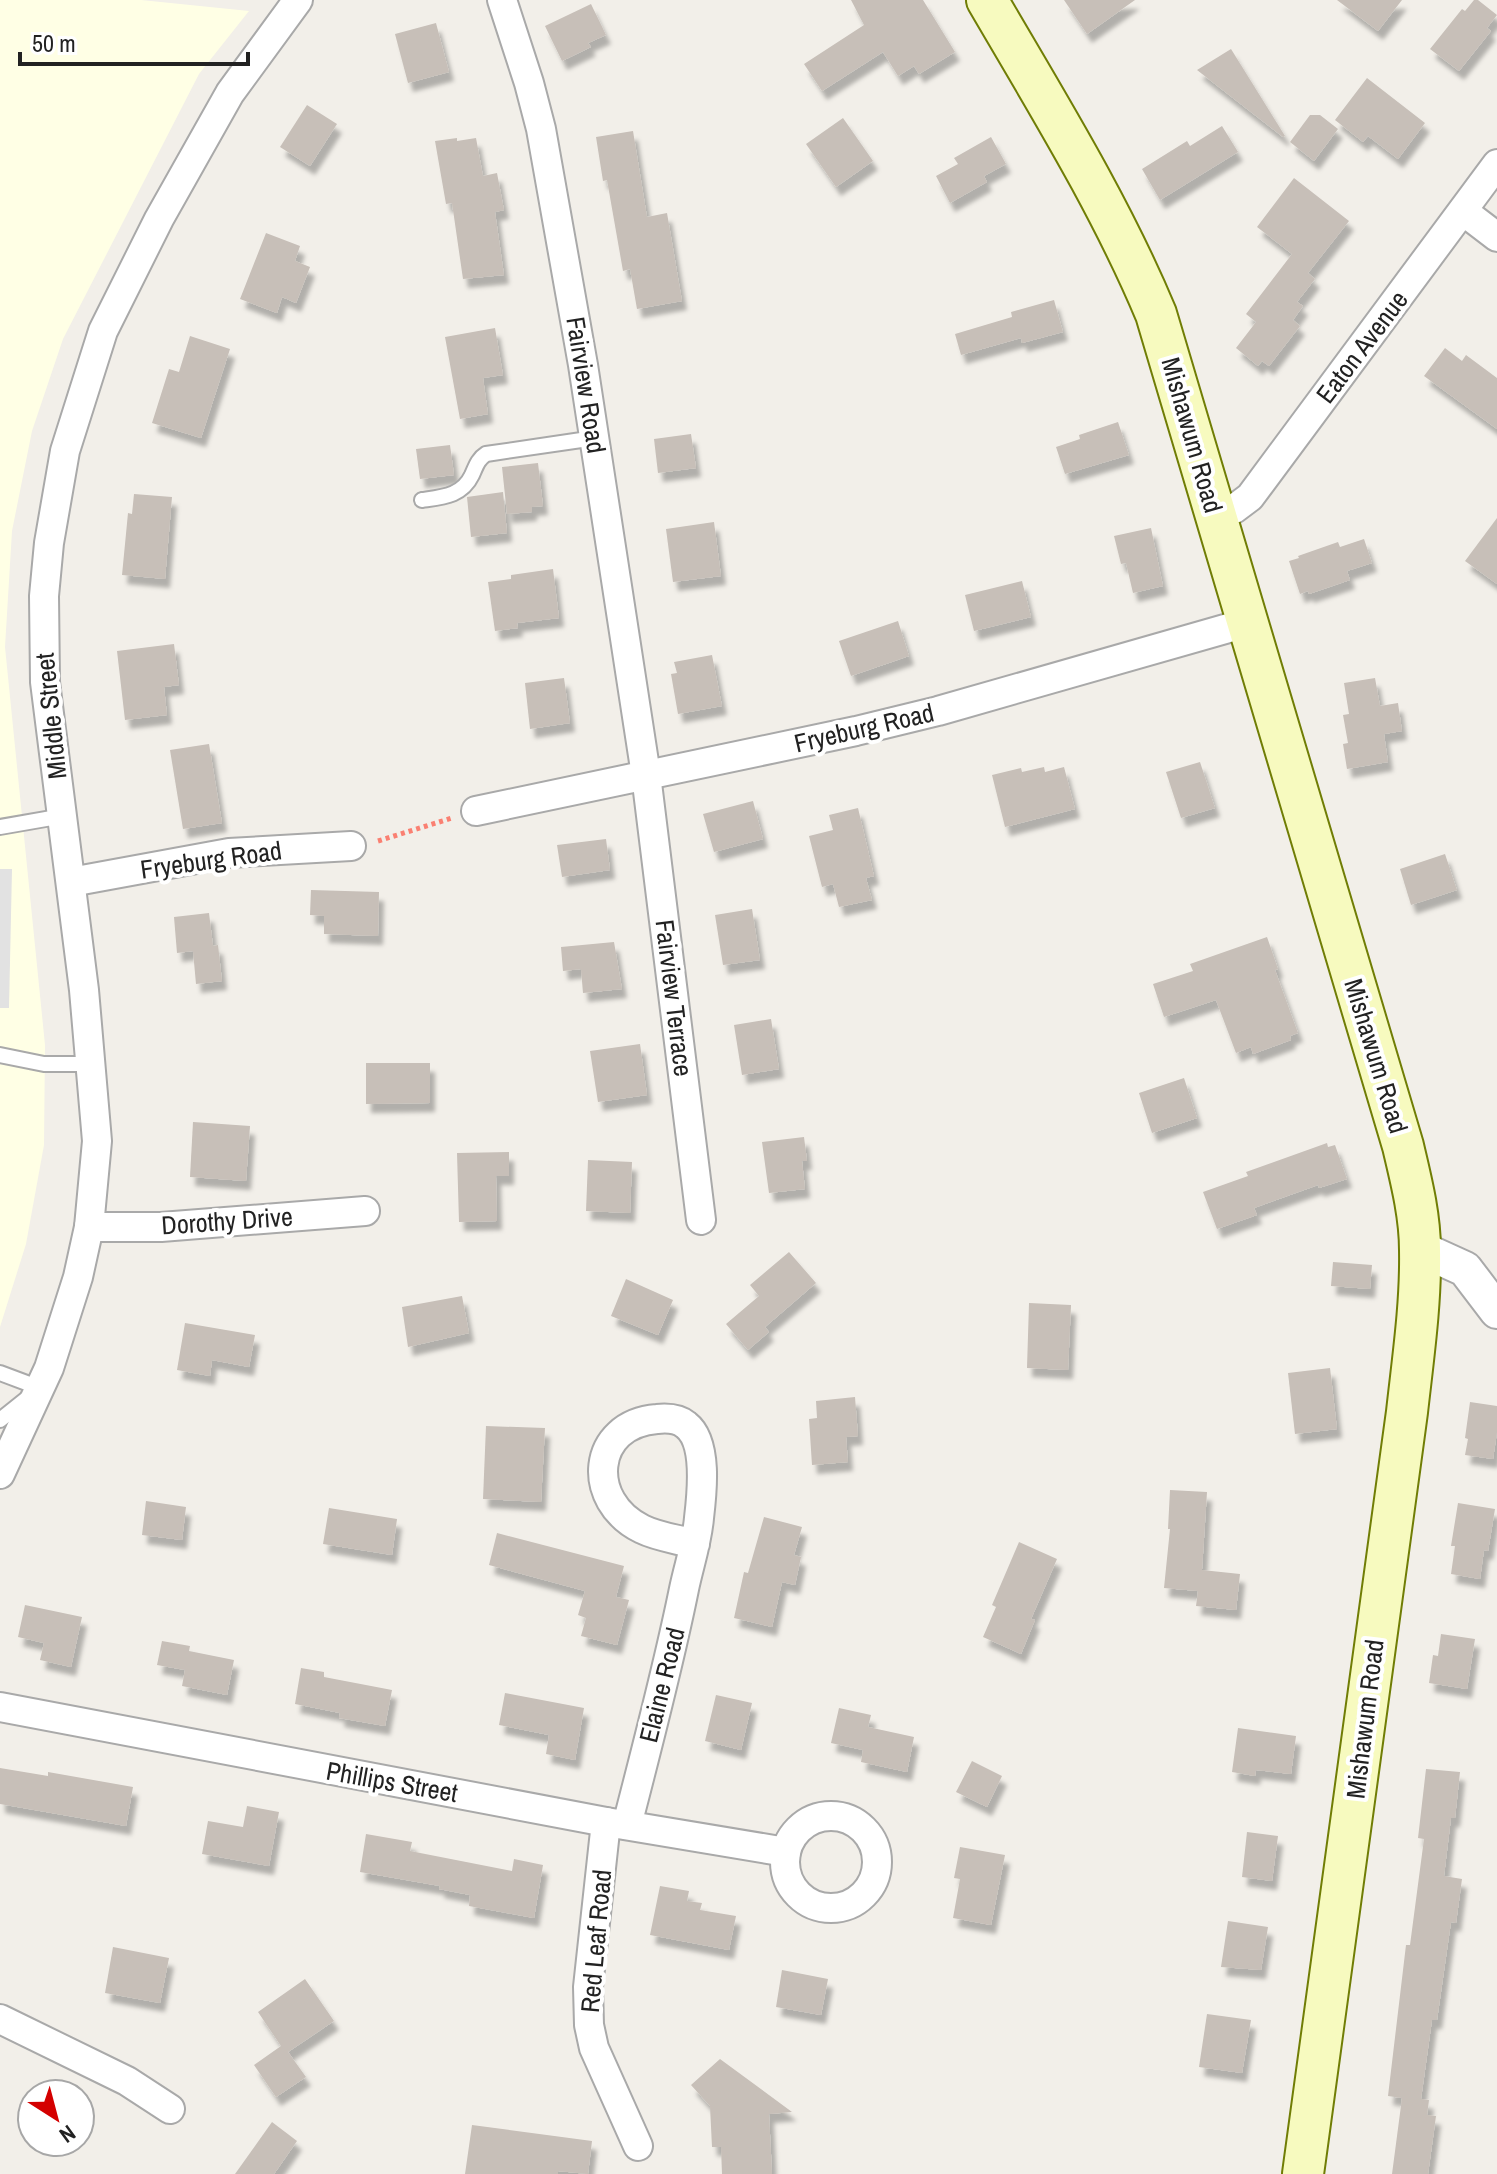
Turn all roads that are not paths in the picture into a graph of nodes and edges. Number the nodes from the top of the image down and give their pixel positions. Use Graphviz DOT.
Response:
graph roads {
  1 [pos="298,0"];
  2 [pos="502,0"];
  3 [pos="987,0"];
  4 [pos="1497,164"];
  5 [pos="1463,211"];
  6 [pos="1497,237"];
  7 [pos="595,438"];
  8 [pos="422,500"];
  9 [pos="1216,515"];
  10 [pos="1246,623"];
  11 [pos="646,775"];
  12 [pos="476,811"];
  13 [pos="63,816"];
  14 [pos="0,827"];
  15 [pos="351,846"];
  16 [pos="71,882"];
  17 [pos="0,1055"];
  18 [pos="91,1064"];
  19 [pos="365,1211"];
  20 [pos="701,1220"];
  21 [pos="89,1227"];
  22 [pos="1421,1249"];
  23 [pos="1497,1311"];
  24 [pos="0,1373"];
  25 [pos="40,1388"];
  26 [pos="0,1420"];
  27 [pos="0,1474"];
  28 [pos="695,1544"];
  29 [pos="0,1707"];
  30 [pos="617,1824"];
  31 [pos="786,1852"];
  32 [pos="0,2019"];
  33 [pos="170,2109"];
  34 [pos="638,2146"];
  35 [pos="1303,2174"];
  1 -- 13 [label="street, Middle Street"];
  2 -- 7 [label="street, Fairview Road"];
  3 -- 9 [label="main road, Mishawum Road"];
  4 -- 5 [label="street, Eaton Avenue"];
  5 -- 6 [label="street"];
  5 -- 9 [label="street, Eaton Avenue"];
  7 -- 8 [label="lane"];
  7 -- 11 [label="street, Fairview Road"];
  9 -- 10 [label="main road, Mishawum Road"];
  10 -- 11 [label="street, Fryeburg Road"];
  10 -- 22 [label="main road, Mishawum Road"];
  11 -- 12 [label="street, Fryeburg Road"];
  11 -- 20 [label="street, Fairview Terrace"];
  13 -- 14 [label="lane"];
  13 -- 16 [label="street, Middle Street"];
  15 -- 16 [label="street, Fryeburg Road"];
  16 -- 18 [label="street, Middle Street"];
  17 -- 18 [label="lane"];
  18 -- 21 [label="street, Middle Street"];
  19 -- 21 [label="street, Dorothy Drive"];
  21 -- 25 [label="street, Middle Street"];
  22 -- 23 [label="street"];
  22 -- 35 [label="main road, Mishawum Road"];
  24 -- 25 [label="lane"];
  25 -- 26 [label="lane"];
  25 -- 27 [label="street, Middle Street"];
  28 -- 28 [label="street, Elaine Road"];
  28 -- 30 [label="street, Elaine Road"];
  29 -- 30 [label="street, Phillips Street"];
  30 -- 31 [label="street, Phillips Street"];
  30 -- 34 [label="street, Red Leaf Road"];
  32 -- 33 [label="street"];
}
